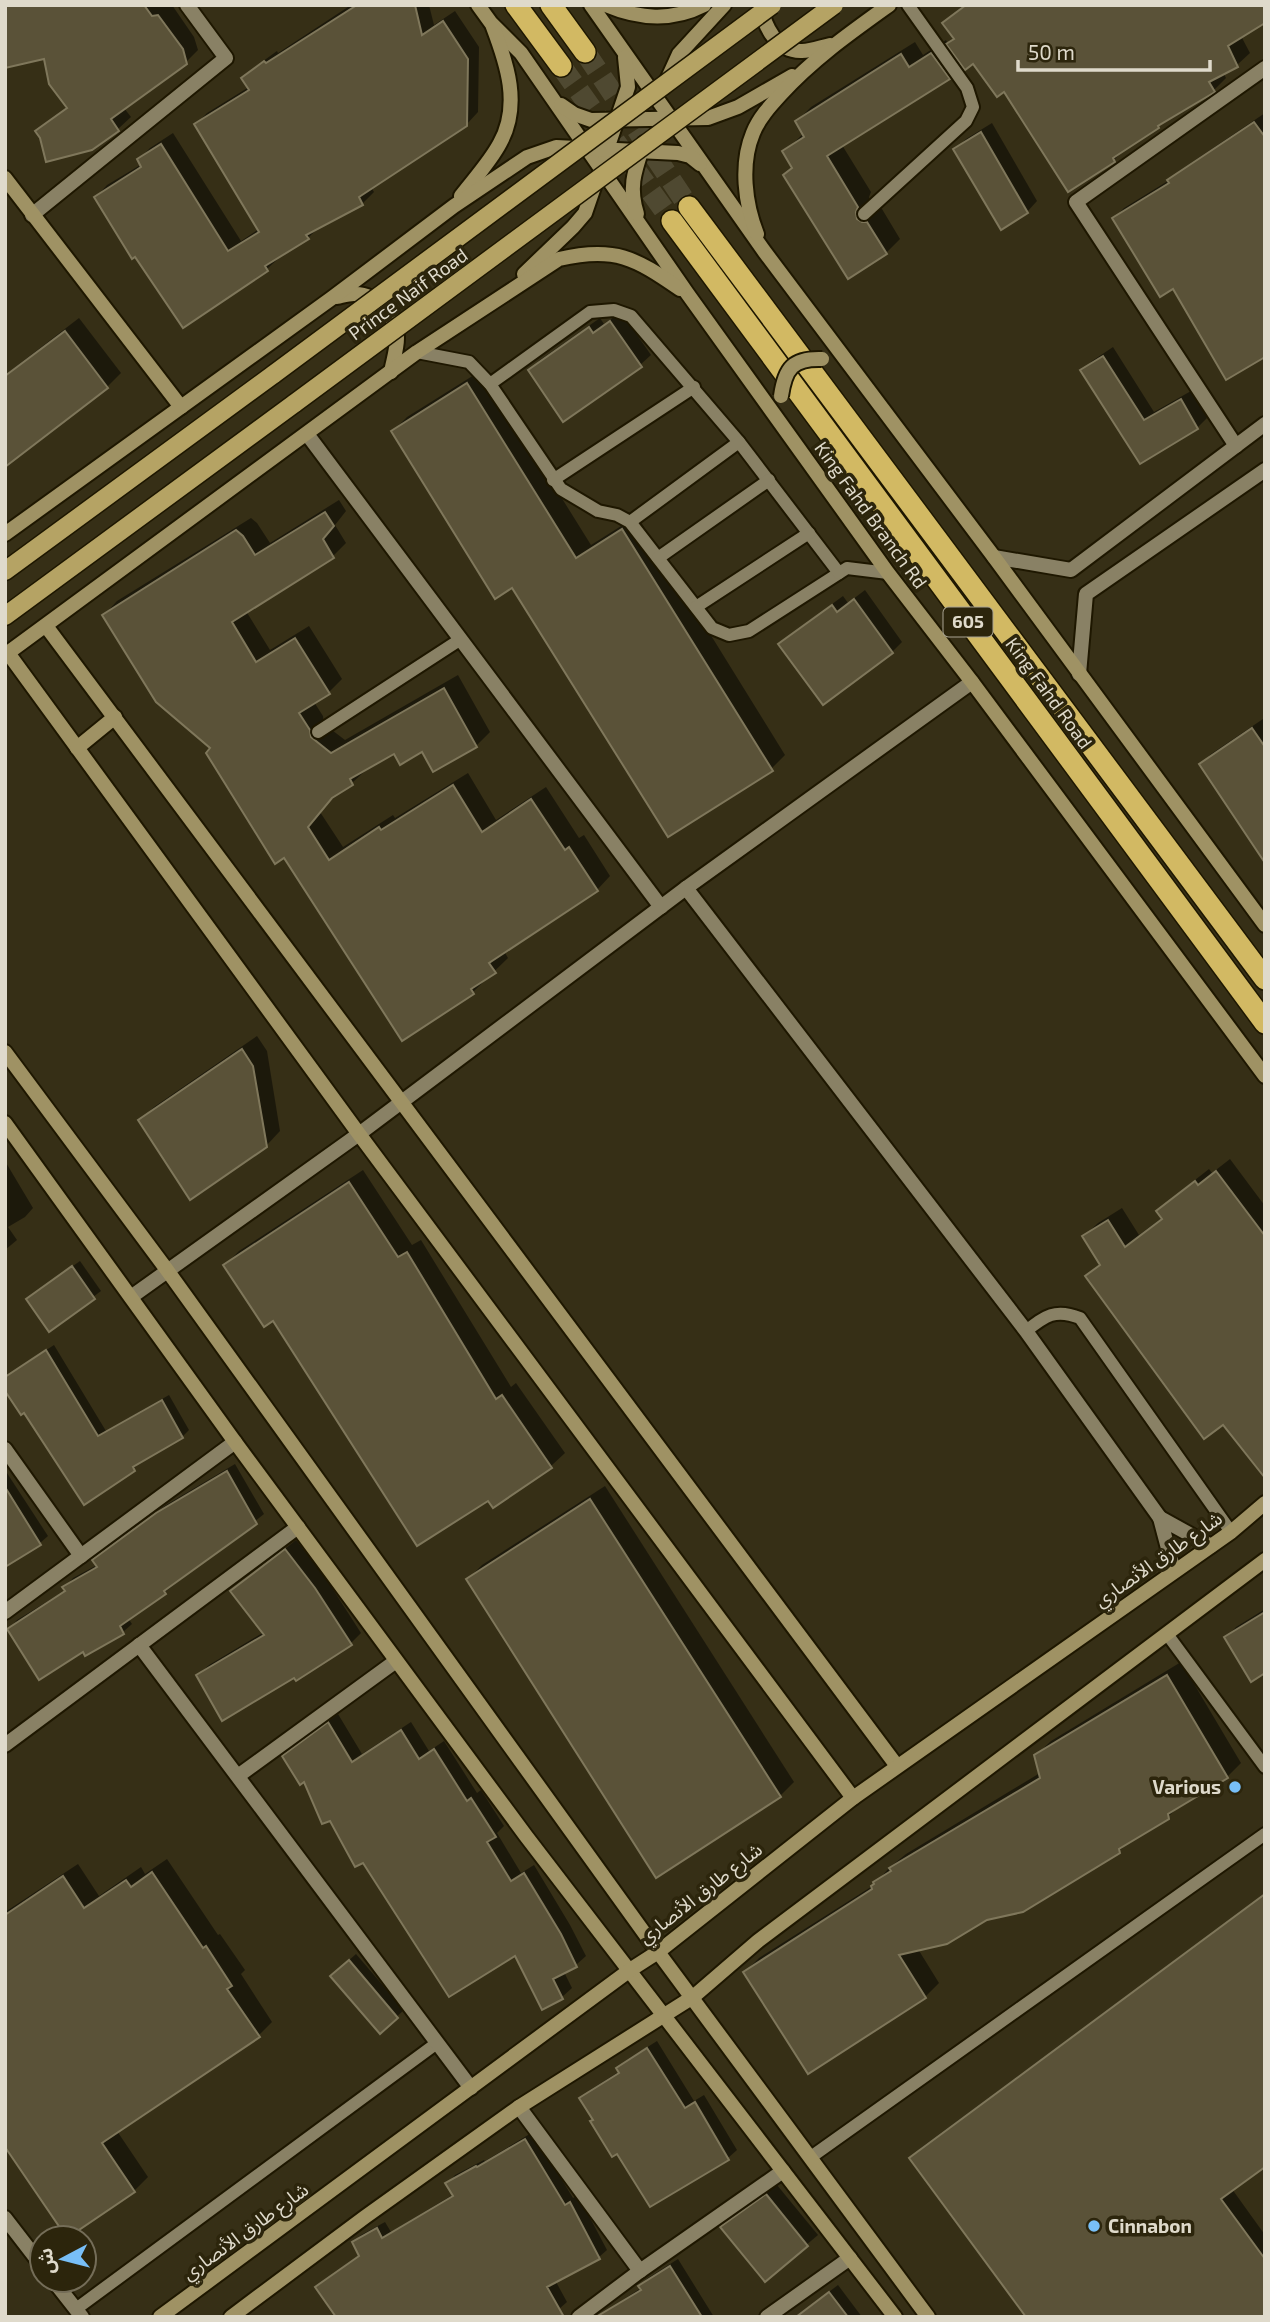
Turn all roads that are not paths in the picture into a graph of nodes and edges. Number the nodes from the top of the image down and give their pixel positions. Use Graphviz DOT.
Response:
graph roads {
  1 [pos="187,5"];
  2 [pos="478,5"];
  3 [pos="516,5"];
  4 [pos="551,5"];
  5 [pos="591,5"];
  6 [pos="606,5"];
  7 [pos="704,5"];
  8 [pos="724,5"];
  9 [pos="761,5"];
  10 [pos="772,5"];
  11 [pos="834,5"];
  12 [pos="889,5"];
  13 [pos="908,5"];
  14 [pos="491,23"];
  15 [pos="833,45"];
  16 [pos="585,52"];
  17 [pos="624,52"];
  18 [pos="561,66"];
  19 [pos="805,68"];
  20 [pos="1265,68"];
  21 [pos="552,99"];
  22 [pos="659,101"];
  23 [pos="671,118"];
  24 [pos="653,119"];
  25 [pos="617,120"];
  26 [pos="586,148"];
  27 [pos="607,149"];
  28 [pos="642,151"];
  29 [pos="601,169"];
  30 [pos="707,169"];
  31 [pos="5,178"];
  32 [pos="454,206"];
  33 [pos="689,207"];
  34 [pos="864,214"];
  35 [pos="32,215"];
  36 [pos="672,221"];
  37 [pos="641,228"];
  38 [pos="764,251"];
  39 [pos="687,293"];
  40 [pos="500,296"];
  41 [pos="332,298"];
  42 [pos="417,352"];
  43 [pos="854,371"];
  44 [pos="391,372"];
  45 [pos="490,384"];
  46 [pos="694,387"];
  47 [pos="181,407"];
  48 [pos="1265,424"];
  49 [pos="782,426"];
  50 [pos="307,434"];
  51 [pos="739,442"];
  52 [pos="1236,446"];
  53 [pos="1265,470"];
  54 [pos="553,480"];
  55 [pos="769,480"];
  56 [pos="630,522"];
  57 [pos="809,533"];
  58 [pos="5,534"];
  59 [pos="994,557"];
  60 [pos="658,558"];
  61 [pos="5,571"];
  62 [pos="839,573"];
  63 [pos="888,573"];
  64 [pos="696,607"];
  65 [pos="5,616"];
  66 [pos="46,626"];
  67 [pos="461,639"];
  68 [pos="7,654"];
  69 [pos="1079,674"];
  70 [pos="972,682"];
  71 [pos="115,717"];
  72 [pos="318,732"];
  73 [pos="77,748"];
  74 [pos="686,888"];
  75 [pos="661,907"];
  76 [pos="1265,925"];
  77 [pos="1265,979"];
  78 [pos="1265,1023"];
  79 [pos="5,1052"];
  80 [pos="1265,1076"];
  81 [pos="402,1100"];
  82 [pos="5,1123"];
  83 [pos="359,1134"];
  84 [pos="167,1270"];
  85 [pos="131,1297"];
  86 [pos="1026,1331"];
  87 [pos="235,1442"];
  88 [pos="5,1449"];
  89 [pos="1265,1503"];
  90 [pos="1160,1518"];
  91 [pos="298,1527"];
  92 [pos="1231,1532"];
  93 [pos="1210,1546"];
  94 [pos="81,1556"];
  95 [pos="1265,1560"];
  96 [pos="1174,1571"];
  97 [pos="5,1612"];
  98 [pos="1167,1634"];
  99 [pos="139,1645"];
  100 [pos="396,1661"];
  101 [pos="5,1745"];
  102 [pos="897,1766"];
  103 [pos="1265,1767"];
  104 [pos="238,1776"];
  105 [pos="853,1798"];
  106 [pos="1265,1834"];
  107 [pos="658,1952"];
  108 [pos="630,1970"];
  109 [pos="692,1997"];
  110 [pos="665,2016"];
  111 [pos="437,2043"];
  112 [pos="471,2088"];
  113 [pos="519,2107"];
  114 [pos="811,2157"];
  115 [pos="783,2171"];
  116 [pos="5,2218"];
  117 [pos="28,2248"];
  118 [pos="850,2258"];
  119 [pos="640,2271"];
  120 [pos="64,2294"];
  121 [pos="79,2313"];
  122 [pos="160,2317"];
  123 [pos="231,2317"];
  124 [pos="579,2317"];
  125 [pos="767,2317"];
  126 [pos="895,2317"];
  127 [pos="928,2317"];
  1 -- 35 [label="street"];
  2 -- 14 [label="street, King Fahd Branch Rd"];
  3 -- 18 [label="highway"];
  4 -- 16 [label="highway"];
  5 -- 17 [label="street"];
  6 -- 7 [label="street"];
  8 -- 22 [label="street"];
  9 -- 15 [label="street"];
  10 -- 61 [label="main road, Prince Naif Road, bridge"];
  11 -- 65 [label="main road, Prince Naif Road, bridge"];
  12 -- 15 [label="street"];
  13 -- 34 [label="lane"];
  14 -- 21 [label="street, King Fahd Branch Rd"];
  14 -- 32 [label="street"];
  15 -- 19 [label="street"];
  17 -- 22 [label="street"];
  17 -- 25 [label="street"];
  19 -- 23 [label="street"];
  19 -- 38 [label="street"];
  20 -- 52 [label="street"];
  21 -- 25 [label="street"];
  21 -- 26 [label="street, King Fahd Branch Rd"];
  22 -- 23 [label="street"];
  22 -- 24 [label="street"];
  23 -- 24 [label="street"];
  23 -- 30 [label="street"];
  24 -- 25 [label="street"];
  24 -- 28 [label="street"];
  25 -- 27 [label="street"];
  26 -- 27 [label="street"];
  26 -- 29 [label="street, King Fahd Branch Rd"];
  26 -- 32 [label="street"];
  27 -- 28 [label="street"];
  27 -- 29 [label="street"];
  28 -- 30 [label="street"];
  28 -- 37 [label="street"];
  29 -- 37 [label="street, King Fahd Branch Rd"];
  29 -- 40 [label="street"];
  30 -- 38 [label="street"];
  31 -- 35 [label="street"];
  32 -- 41 [label="street"];
  33 -- 77 [label="highway, King Fahd Road / 605"];
  35 -- 47 [label="street"];
  36 -- 78 [label="highway, King Fahd Road / 605"];
  37 -- 39 [label="street, King Fahd Branch Rd"];
  38 -- 43 [label="street"];
  39 -- 40 [label="street"];
  39 -- 49 [label="street, King Fahd Branch Rd"];
  40 -- 42 [label="street"];
  41 -- 44 [label="street"];
  41 -- 47 [label="street"];
  42 -- 44 [label="street"];
  42 -- 45 [label="lane"];
  43 -- 49 [label="street, bridge"];
  43 -- 59 [label="street"];
  44 -- 50 [label="street"];
  45 -- 46 [label="lane"];
  45 -- 54 [label="lane"];
  46 -- 51 [label="lane"];
  46 -- 54 [label="lane"];
  47 -- 58 [label="street"];
  48 -- 52 [label="street"];
  49 -- 63 [label="street, King Fahd Branch Rd"];
  50 -- 66 [label="street"];
  50 -- 67 [label="street"];
  51 -- 55 [label="lane"];
  51 -- 56 [label="lane"];
  52 -- 59 [label="street"];
  53 -- 69 [label="street"];
  54 -- 56 [label="lane"];
  55 -- 57 [label="lane"];
  55 -- 60 [label="lane"];
  56 -- 60 [label="lane"];
  57 -- 62 [label="lane"];
  57 -- 64 [label="lane"];
  59 -- 69 [label="street"];
  60 -- 64 [label="lane"];
  62 -- 63 [label="lane"];
  62 -- 64 [label="lane"];
  63 -- 70 [label="street, King Fahd Branch Rd"];
  66 -- 68 [label="street"];
  66 -- 71 [label="street"];
  67 -- 72 [label="lane"];
  67 -- 75 [label="street"];
  68 -- 73 [label="street"];
  69 -- 76 [label="street"];
  70 -- 74 [label="street"];
  70 -- 80 [label="street, King Fahd Branch Rd"];
  71 -- 73 [label="street"];
  71 -- 81 [label="street"];
  73 -- 83 [label="street"];
  74 -- 75 [label="street"];
  74 -- 86 [label="street"];
  75 -- 81 [label="street"];
  79 -- 84 [label="street"];
  81 -- 83 [label="street"];
  81 -- 102 [label="street"];
  82 -- 85 [label="street"];
  83 -- 84 [label="street"];
  83 -- 105 [label="street"];
  84 -- 85 [label="street"];
  84 -- 107 [label="street"];
  85 -- 87 [label="street"];
  86 -- 90 [label="street"];
  86 -- 92 [label="lane"];
  87 -- 91 [label="street"];
  87 -- 94 [label="street"];
  88 -- 94 [label="street"];
  89 -- 92 [label="street, شارع طارق الأنصاري"];
  90 -- 93 [label="street"];
  90 -- 96 [label="street"];
  91 -- 99 [label="street"];
  91 -- 100 [label="street"];
  92 -- 93 [label="street, شارع طارق الأنصاري"];
  93 -- 96 [label="street, شارع طارق الأنصاري"];
  94 -- 97 [label="street"];
  95 -- 98 [label="street"];
  96 -- 102 [label="street, شارع طارق الأنصاري"];
  98 -- 103 [label="lane"];
  98 -- 109 [label="street"];
  99 -- 101 [label="street"];
  99 -- 104 [label="street"];
  100 -- 104 [label="street"];
  100 -- 108 [label="street"];
  102 -- 105 [label="street, شارع طارق الأنصاري"];
  104 -- 111 [label="street"];
  105 -- 107 [label="street, شارع طارق الأنصاري"];
  106 -- 114 [label="lane"];
  107 -- 108 [label="street, شارع طارق الأنصاري"];
  107 -- 109 [label="street"];
  108 -- 110 [label="street"];
  108 -- 112 [label="street, شارع طارق الأنصاري"];
  109 -- 110 [label="street"];
  109 -- 114 [label="street"];
  110 -- 113 [label="street"];
  110 -- 115 [label="street"];
  111 -- 112 [label="street"];
  111 -- 121 [label="lane"];
  112 -- 122 [label="street, شارع طارق الأنصاري"];
  113 -- 119 [label="street"];
  113 -- 123 [label="street"];
  114 -- 127 [label="street"];
  115 -- 118 [label="street"];
  115 -- 119 [label="street"];
  116 -- 117 [label="street"];
  118 -- 125 [label="street"];
  118 -- 126 [label="street"];
  119 -- 124 [label="street"];
  120 -- 121 [label="street"];
}
